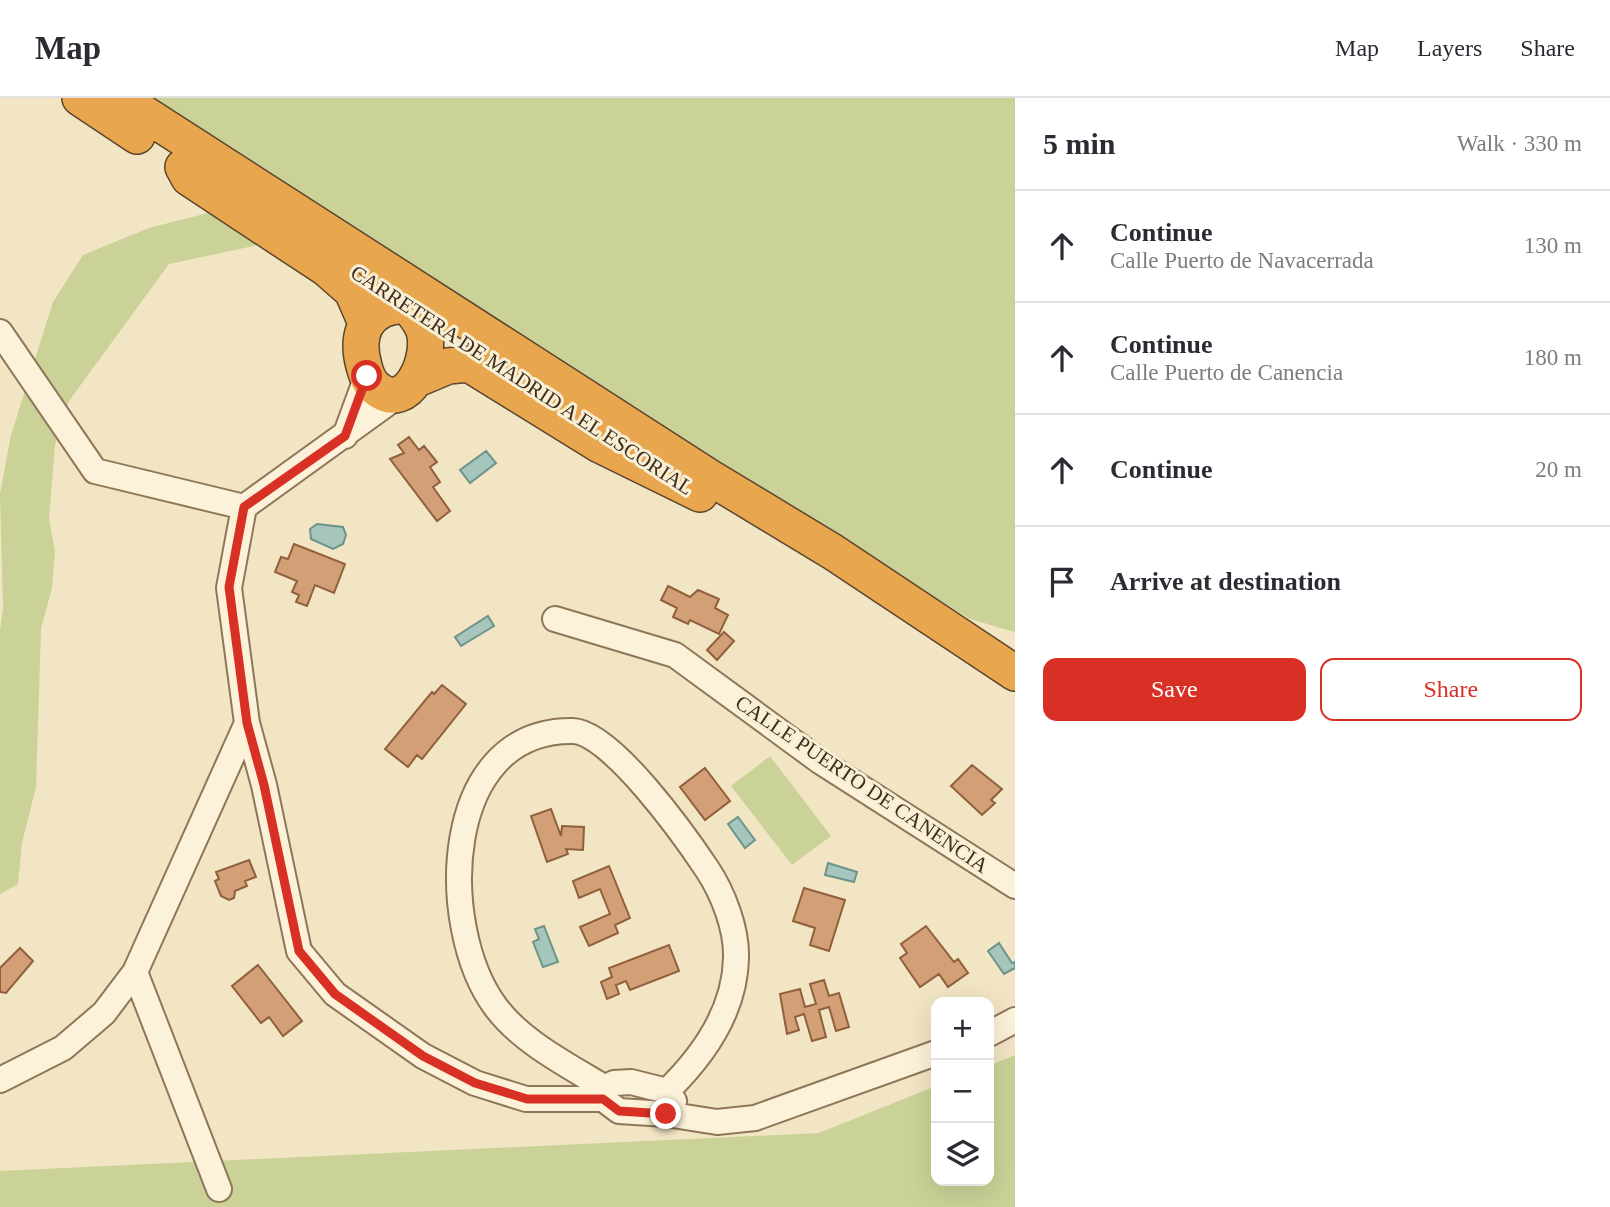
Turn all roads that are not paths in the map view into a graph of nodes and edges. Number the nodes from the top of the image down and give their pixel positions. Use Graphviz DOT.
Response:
graph roads {
  1 [pos="80,98"];
  2 [pos="120,98"];
  3 [pos="183,153"];
  4 [pos="408,306"];
  5 [pos="366,323"];
  6 [pos="0,332"];
  7 [pos="367,376"];
  8 [pos="413,384"];
  9 [pos="345,436"];
  10 [pos="704,486"];
  11 [pos="244,507"];
  12 [pos="555,619"];
  13 [pos="1015,673"];
  14 [pos="247,723"];
  15 [pos="1015,886"];
  16 [pos="135,972"];
  17 [pos="1015,1020"];
  18 [pos="994,1031"];
  19 [pos="931,1055"];
  20 [pos="566,1064"];
  21 [pos="0,1080"];
  22 [pos="604,1094"];
  23 [pos="555,1101"];
  24 [pos="669,1102"];
  25 [pos="219,1189"];
  1 -- 3 [label="highway, CARRETERA DE MADRID A EL ESCORIAL"];
  2 -- 3 [label="highway, CARRETERA DE MADRID A EL ESCORIAL"];
  3 -- 4 [label="highway"];
  3 -- 5 [label="highway"];
  3 -- 10 [label="highway, CARRETERA DE MADRID A EL ESCORIAL"];
  4 -- 5 [label="highway"];
  4 -- 8 [label="highway"];
  4 -- 10 [label="highway, CARRETERA DE MADRID A EL ESCORIAL"];
  5 -- 7 [label="highway"];
  6 -- 11 [label="street"];
  7 -- 8 [label="highway"];
  7 -- 9 [label="street"];
  8 -- 9 [label="street"];
  8 -- 10 [label="highway"];
  9 -- 11 [label="street"];
  10 -- 13 [label="highway, CARRETERA DE MADRID A EL ESCORIAL"];
  11 -- 14 [label="street"];
  12 -- 15 [label="street, CALLE PUERTO DE CANENCIA"];
  14 -- 16 [label="street"];
  14 -- 23 [label="street"];
  16 -- 21 [label="street"];
  16 -- 25 [label="street"];
  17 -- 18 [label="street"];
  19 -- 24 [label="street"];
  20 -- 22 [label="street"];
  20 -- 23 [label="street"];
  20 -- 24 [label="street"];
  22 -- 23 [label="street"];
  22 -- 24 [label="street"];
}
